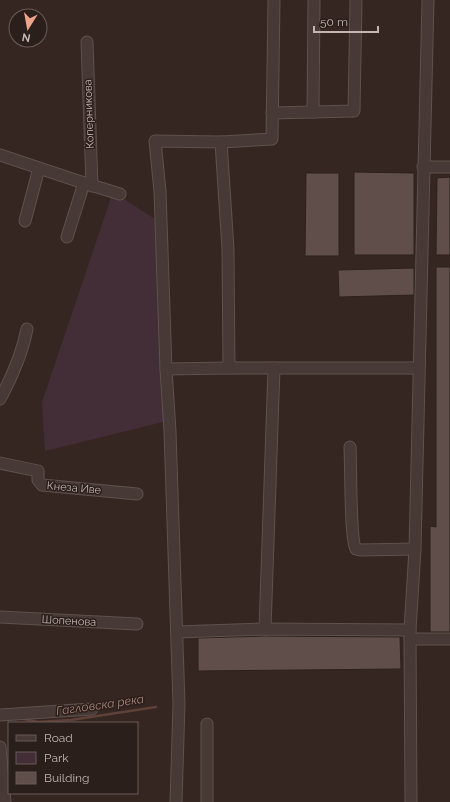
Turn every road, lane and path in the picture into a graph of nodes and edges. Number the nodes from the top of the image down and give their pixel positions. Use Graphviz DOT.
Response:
graph roads {
  1 [pos="274,0"];
  2 [pos="314,0"];
  3 [pos="356,0"];
  4 [pos="428,0"];
  5 [pos="87,42"];
  6 [pos="272,112"];
  7 [pos="313,112"];
  8 [pos="221,142"];
  9 [pos="0,155"];
  10 [pos="423,167"];
  11 [pos="450,167"];
  12 [pos="39,168"];
  13 [pos="88,185"];
  14 [pos="120,194"];
  15 [pos="25,221"];
  16 [pos="68,236"];
  17 [pos="27,329"];
  18 [pos="229,368"];
  19 [pos="274,368"];
  20 [pos="418,368"];
  21 [pos="166,369"];
  22 [pos="0,399"];
  23 [pos="350,447"];
  24 [pos="0,463"];
  25 [pos="137,494"];
  26 [pos="415,549"];
  27 [pos="0,617"];
  28 [pos="137,624"];
  29 [pos="265,630"];
  30 [pos="177,632"];
  31 [pos="410,634"];
  32 [pos="450,639"];
  33 [pos="92,709"];
  34 [pos="0,715"];
  35 [pos="207,724"];
  36 [pos="0,747"];
  37 [pos="5,802"];
  38 [pos="176,802"];
  39 [pos="207,802"];
  40 [pos="411,802"];
  1 -- 6 [label="street"];
  2 -- 7 [label="street"];
  3 -- 7 [label="street"];
  4 -- 10 [label="street"];
  5 -- 13 [label="street, Коперникова"];
  6 -- 7 [label="street"];
  6 -- 8 [label="street"];
  8 -- 18 [label="street"];
  8 -- 21 [label="street"];
  9 -- 12 [label="street"];
  10 -- 11 [label="street"];
  10 -- 20 [label="street"];
  12 -- 13 [label="street"];
  12 -- 15 [label="street"];
  13 -- 14 [label="street"];
  13 -- 16 [label="street, Коперникова"];
  17 -- 22 [label="street"];
  18 -- 19 [label="street"];
  18 -- 21 [label="street"];
  19 -- 20 [label="street"];
  19 -- 29 [label="street"];
  20 -- 26 [label="street"];
  21 -- 30 [label="street"];
  23 -- 26 [label="street"];
  24 -- 25 [label="street, Кнеза Иве"];
  26 -- 31 [label="street"];
  27 -- 28 [label="street, Шопенова"];
  29 -- 30 [label="street"];
  29 -- 31 [label="street"];
  30 -- 38 [label="street"];
  31 -- 32 [label="street"];
  31 -- 40 [label="street"];
  33 -- 34 [label="street"];
  35 -- 39 [label="street"];
  36 -- 37 [label="street"];
}
